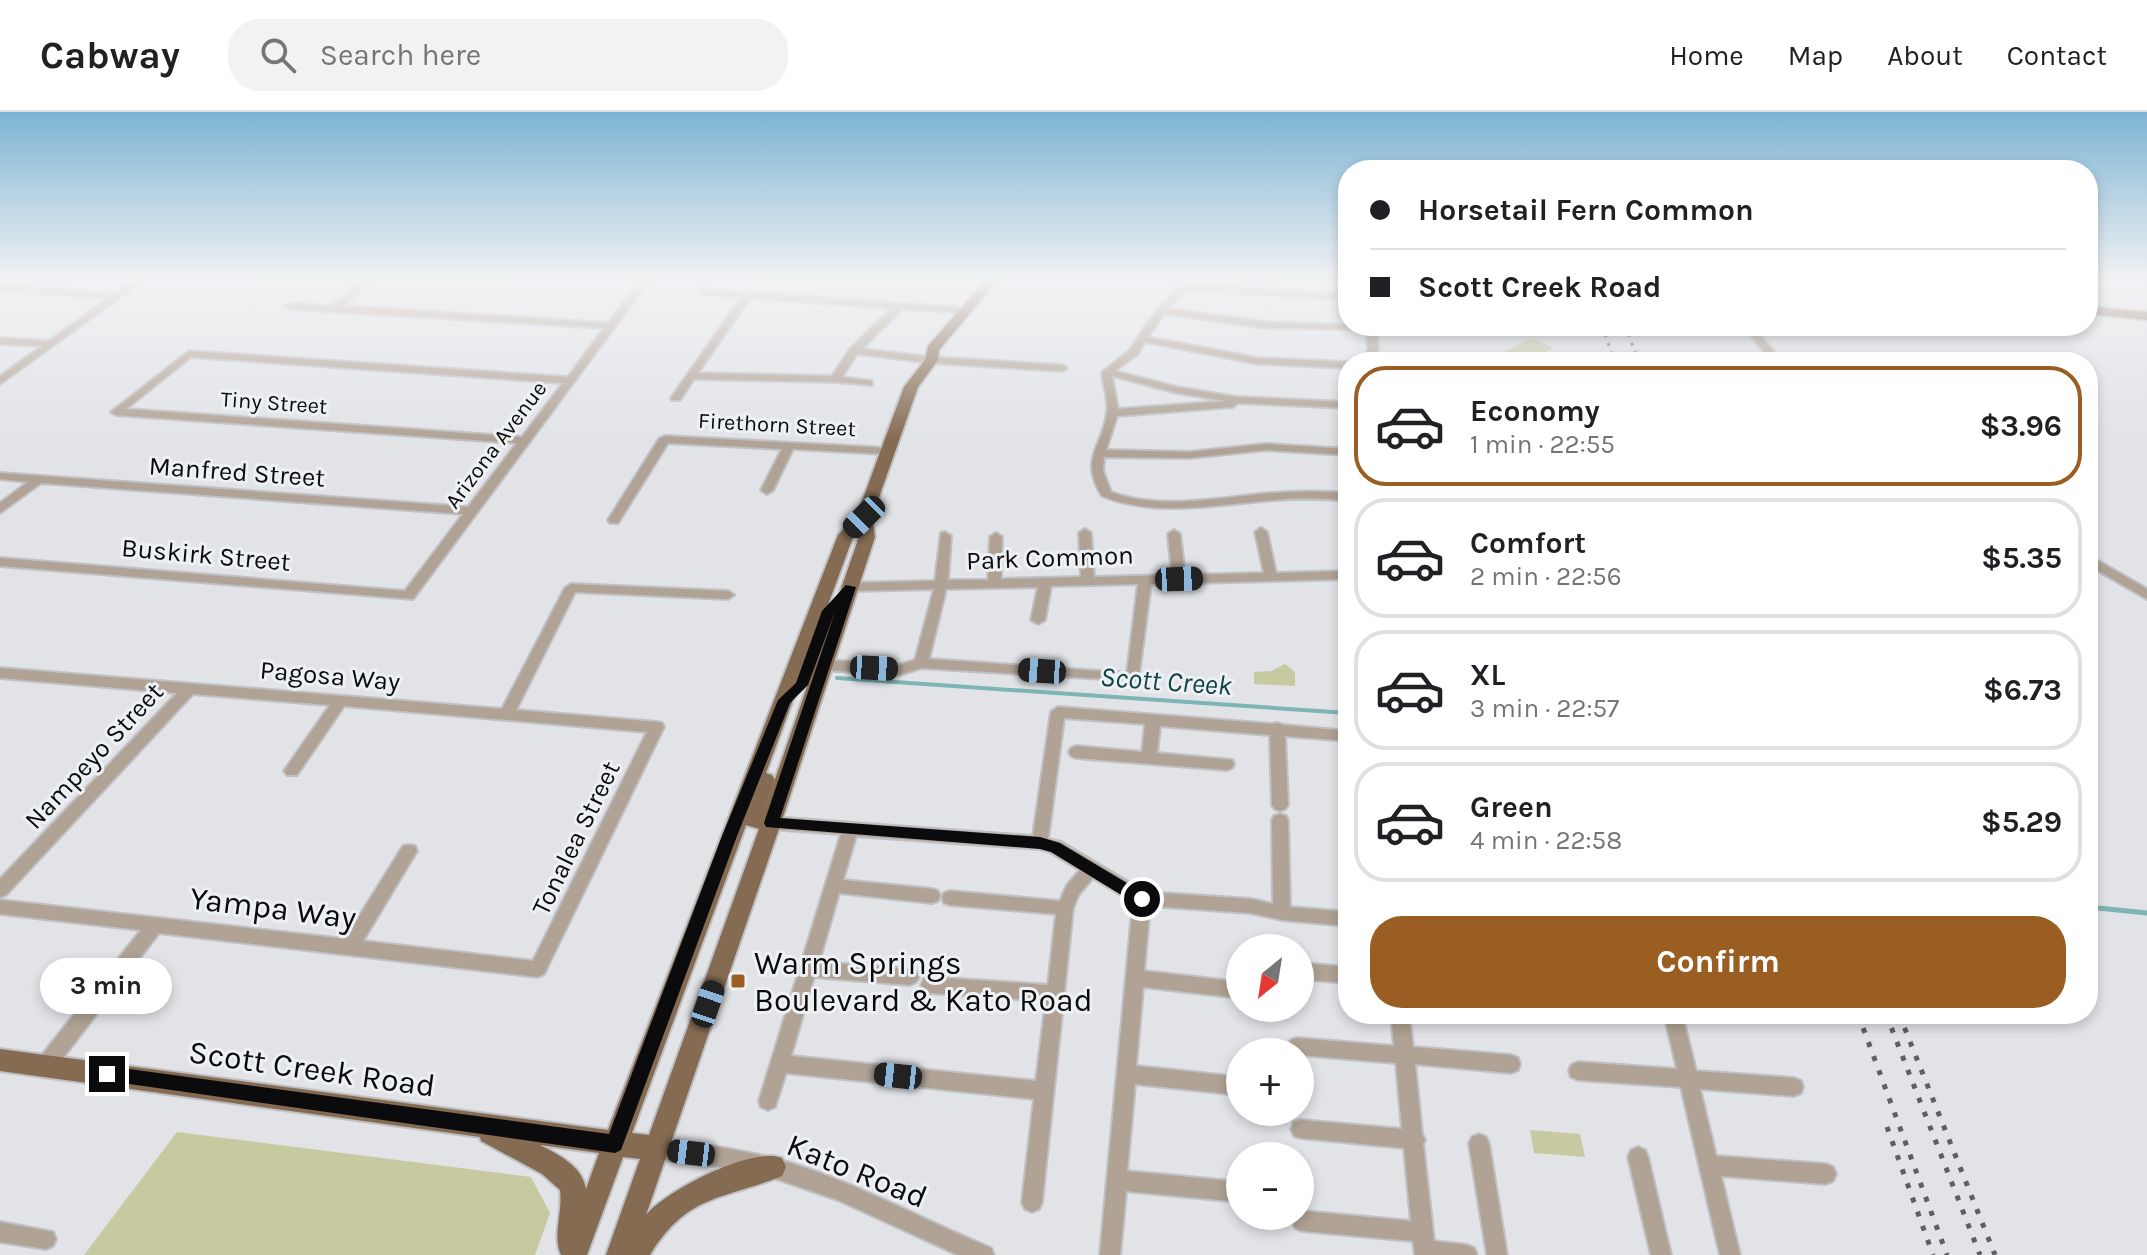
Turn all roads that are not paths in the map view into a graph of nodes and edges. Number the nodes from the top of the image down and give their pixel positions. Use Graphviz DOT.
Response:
graph roads {
  1 [pos="65,334"];
  2 [pos="606,334"];
  3 [pos="721,334"];
  4 [pos="871,334"];
  5 [pos="946,334"];
  6 [pos="963,334"];
  7 [pos="1145,334"];
  8 [pos="1756,336"];
  9 [pos="1142,339"];
  10 [pos="0,341"];
  11 [pos="52,344"];
  12 [pos="854,351"];
  13 [pos="1769,352"];
  14 [pos="931,360"];
  15 [pos="1338,365"];
  16 [pos="1062,368"];
  17 [pos="1107,372"];
  18 [pos="693,376"];
  19 [pos="835,379"];
  20 [pos="571,380"];
  21 [pos="0,381"];
  22 [pos="868,383"];
  23 [pos="676,398"];
  24 [pos="1254,402"];
  25 [pos="1338,405"];
  26 [pos="1112,413"];
  27 [pos="524,440"];
  28 [pos="789,446"];
  29 [pos="886,451"];
  30 [pos="1338,451"];
  31 [pos="1098,453"];
  32 [pos="0,476"];
  33 [pos="37,480"];
  34 [pos="767,490"];
  35 [pos="1338,497"];
  36 [pos="0,509"];
  37 [pos="470,511"];
  38 [pos="614,520"];
  39 [pos="858,523"];
  40 [pos="1261,532"];
  41 [pos="1085,533"];
  42 [pos="1174,534"];
  43 [pos="945,536"];
  44 [pos="996,537"];
  45 [pos="0,562"];
  46 [pos="2098,565"];
  47 [pos="1338,575"];
  48 [pos="1271,577"];
  49 [pos="1179,579"];
  50 [pos="1145,580"];
  51 [pos="1088,581"];
  52 [pos="1045,582"];
  53 [pos="994,584"];
  54 [pos="941,585"];
  55 [pos="850,587"];
  56 [pos="728,595"];
  57 [pos="2147,595"];
  58 [pos="408,596"];
  59 [pos="1038,620"];
  60 [pos="921,663"];
  61 [pos="824,665"];
  62 [pos="0,674"];
  63 [pos="189,689"];
  64 [pos="785,700"];
  65 [pos="340,701"];
  66 [pos="506,715"];
  67 [pos="1153,720"];
  68 [pos="657,727"];
  69 [pos="775,727"];
  70 [pos="1277,728"];
  71 [pos="1338,735"];
  72 [pos="1076,752"];
  73 [pos="1149,758"];
  74 [pos="1227,764"];
  75 [pos="292,771"];
  76 [pos="771,823"];
  77 [pos="850,830"];
  78 [pos="1040,843"];
  79 [pos="409,851"];
  80 [pos="1090,869"];
  81 [pos="834,886"];
  82 [pos="0,890"];
  83 [pos="1142,899"];
  84 [pos="0,907"];
  85 [pos="1065,908"];
  86 [pos="1282,913"];
  87 [pos="1338,918"];
  88 [pos="155,925"];
  89 [pos="350,947"];
  90 [pos="538,969"];
  91 [pos="809,969"];
  92 [pos="1314,972"];
  93 [pos="1338,974"];
  94 [pos="910,977"];
  95 [pos="1135,978"];
  96 [pos="930,985"];
  97 [pos="1226,988"];
  98 [pos="1056,994"];
  99 [pos="1401,1024"];
  100 [pos="1675,1024"];
  101 [pos="1314,1047"];
  102 [pos="1405,1055"];
  103 [pos="0,1060"];
  104 [pos="780,1064"];
  105 [pos="1511,1064"];
  106 [pos="45,1066"];
  107 [pos="1578,1071"];
  108 [pos="1126,1074"];
  109 [pos="1689,1079"];
  110 [pos="1226,1085"];
  111 [pos="1794,1087"];
  112 [pos="1045,1091"];
  113 [pos="768,1101"];
  114 [pos="481,1127"];
  115 [pos="1301,1129"];
  116 [pos="1415,1140"];
  117 [pos="615,1144"];
  118 [pos="1479,1144"];
  119 [pos="657,1149"];
  120 [pos="1638,1157"];
  121 [pos="1709,1165"];
  122 [pos="773,1167"];
  123 [pos="1826,1174"];
  124 [pos="1117,1180"];
  125 [pos="1226,1191"];
  126 [pos="1032,1202"];
  127 [pos="1314,1223"];
  128 [pos="0,1232"];
  129 [pos="46,1239"];
  130 [pos="1424,1246"];
  131 [pos="571,1255"];
  132 [pos="619,1255"];
  133 [pos="635,1255"];
  134 [pos="984,1255"];
  135 [pos="1110,1255"];
  136 [pos="1467,1255"];
  137 [pos="1497,1255"];
  138 [pos="1661,1255"];
  139 [pos="1730,1255"];
  1 -- 11 [label="street"];
  2 -- 20 [label="street, Arizona Avenue"];
  3 -- 18 [label="street"];
  4 -- 12 [label="street"];
  5 -- 14 [label="main road"];
  6 -- 14 [label="main road"];
  7 -- 9 [label="street"];
  8 -- 13 [label="street"];
  9 -- 15 [label="street"];
  9 -- 17 [label="street"];
  10 -- 11 [label="street"];
  11 -- 21 [label="street"];
  12 -- 14 [label="street"];
  12 -- 19 [label="street"];
  14 -- 16 [label="street"];
  14 -- 29 [label="main road"];
  17 -- 24 [label="street"];
  17 -- 26 [label="street"];
  18 -- 19 [label="street"];
  18 -- 23 [label="street"];
  19 -- 22 [label="street"];
  20 -- 27 [label="street, Arizona Avenue"];
  20 -- 27 [label="street, Tiny Street"];
  24 -- 25 [label="street"];
  24 -- 26 [label="street"];
  26 -- 31 [label="street"];
  27 -- 37 [label="street, Arizona Avenue"];
  28 -- 29 [label="street, Firethorn Street"];
  28 -- 34 [label="street"];
  28 -- 38 [label="street, Firethorn Street"];
  29 -- 39 [label="main road"];
  30 -- 31 [label="street"];
  31 -- 35 [label="street"];
  32 -- 33 [label="street, Manfred Street"];
  33 -- 36 [label="street"];
  33 -- 37 [label="street, Manfred Street"];
  37 -- 58 [label="street, Arizona Avenue"];
  39 -- 55 [label="main road"];
  39 -- 64 [label="main road"];
  40 -- 48 [label="street"];
  41 -- 51 [label="street"];
  42 -- 49 [label="street"];
  43 -- 54 [label="street"];
  44 -- 53 [label="street"];
  45 -- 58 [label="street, Buskirk Street"];
  46 -- 57 [label="street"];
  47 -- 48 [label="street, Park Common"];
  48 -- 49 [label="street, Park Common"];
  49 -- 50 [label="street, Park Common"];
  50 -- 51 [label="street, Park Common"];
  50 -- 60 [label="street"];
  51 -- 52 [label="street, Park Common"];
  52 -- 53 [label="street, Park Common"];
  52 -- 59 [label="street"];
  53 -- 54 [label="street, Park Common"];
  54 -- 55 [label="street, Park Common"];
  54 -- 60 [label="street"];
  55 -- 61 [label="main road"];
  55 -- 64 [label="main road"];
  56 -- 66 [label="street"];
  60 -- 61 [label="street"];
  61 -- 76 [label="main road"];
  62 -- 63 [label="street, Pagosa Way"];
  63 -- 65 [label="street, Pagosa Way"];
  63 -- 82 [label="street, Nampeyo Street"];
  64 -- 69 [label="main road"];
  65 -- 66 [label="street, Pagosa Way"];
  65 -- 75 [label="street"];
  66 -- 68 [label="street, Pagosa Way"];
  67 -- 70 [label="street"];
  67 -- 73 [label="street"];
  67 -- 78 [label="street"];
  68 -- 90 [label="street, Tonalea Street"];
  69 -- 76 [label="main road"];
  69 -- 117 [label="main road"];
  70 -- 71 [label="street"];
  70 -- 86 [label="street"];
  72 -- 73 [label="street"];
  73 -- 74 [label="street"];
  76 -- 77 [label="street"];
  76 -- 119 [label="main road"];
  77 -- 78 [label="street"];
  77 -- 81 [label="street"];
  78 -- 80 [label="street"];
  79 -- 89 [label="street"];
  80 -- 83 [label="street"];
  80 -- 85 [label="street"];
  81 -- 85 [label="street"];
  81 -- 91 [label="street"];
  83 -- 86 [label="street"];
  83 -- 95 [label="street"];
  84 -- 88 [label="street, Yampa Way"];
  85 -- 98 [label="street"];
  86 -- 87 [label="street"];
  88 -- 89 [label="street, Yampa Way"];
  88 -- 106 [label="street"];
  89 -- 90 [label="street, Yampa Way"];
  91 -- 94 [label="street"];
  91 -- 104 [label="street"];
  92 -- 93 [label="street"];
  95 -- 97 [label="street"];
  95 -- 108 [label="street"];
  96 -- 98 [label="street"];
  98 -- 112 [label="street"];
  99 -- 102 [label="street"];
  100 -- 109 [label="street"];
  101 -- 102 [label="street"];
  102 -- 105 [label="street"];
  102 -- 116 [label="street"];
  103 -- 106 [label="main road, Scott Creek Road"];
  104 -- 112 [label="street"];
  104 -- 113 [label="street"];
  106 -- 114 [label="main road, Scott Creek Road"];
  107 -- 109 [label="street"];
  108 -- 110 [label="street"];
  108 -- 124 [label="street"];
  109 -- 111 [label="street"];
  109 -- 121 [label="street"];
  112 -- 126 [label="street"];
  114 -- 117 [label="main road, Scott Creek Road"];
  114 -- 131 [label="main road"];
  115 -- 116 [label="street"];
  116 -- 130 [label="street"];
  117 -- 119 [label="main road, Scott Creek Road"];
  117 -- 131 [label="main road"];
  118 -- 137 [label="street"];
  119 -- 122 [label="street, Kato Road"];
  119 -- 132 [label="main road"];
  120 -- 138 [label="street"];
  121 -- 123 [label="street"];
  121 -- 139 [label="street"];
  122 -- 133 [label="main road"];
  122 -- 134 [label="street, Kato Road"];
  124 -- 125 [label="street"];
  124 -- 135 [label="street"];
  127 -- 130 [label="street"];
  128 -- 129 [label="street"];
  130 -- 136 [label="street"];
}
